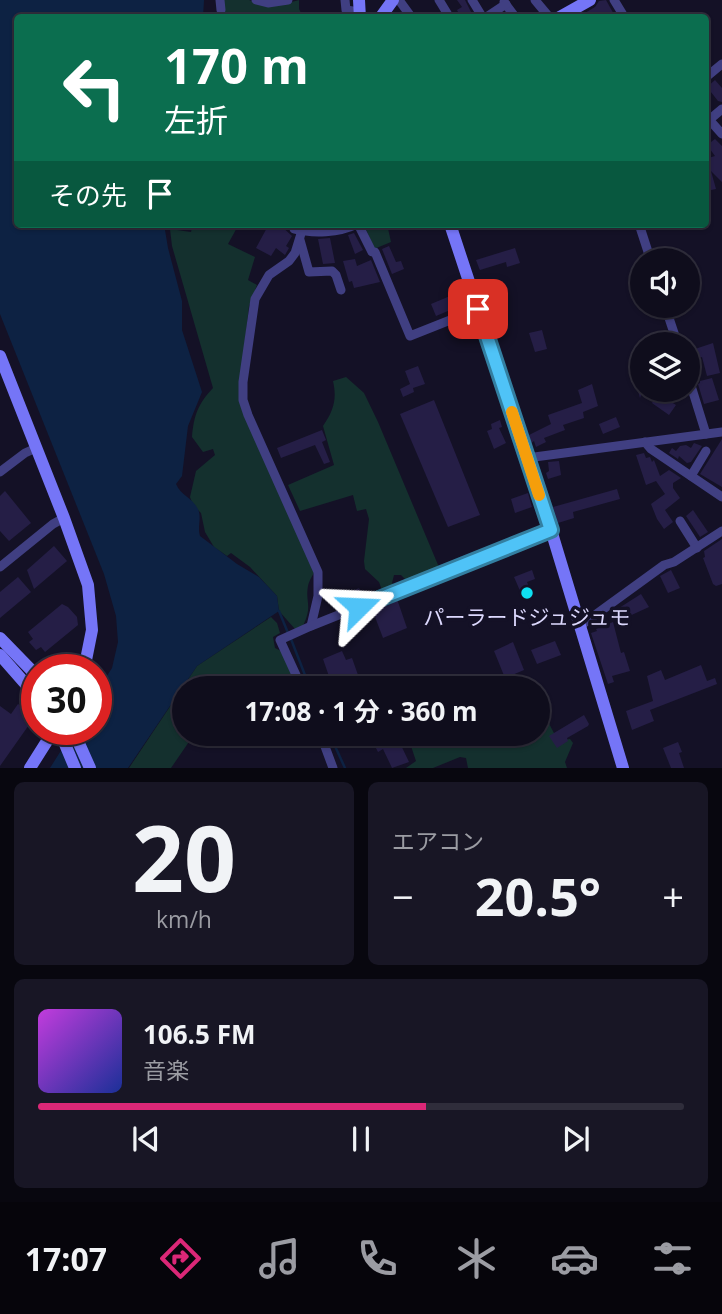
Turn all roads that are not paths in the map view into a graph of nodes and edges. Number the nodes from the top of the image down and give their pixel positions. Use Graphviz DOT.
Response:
graph roads {
  1 [pos="256,0"];
  2 [pos="288,0"];
  3 [pos="345,0"];
  4 [pos="534,0"];
  5 [pos="590,0"];
  6 [pos="504,2"];
  7 [pos="569,5"];
  8 [pos="357,10"];
  9 [pos="489,14"];
  10 [pos="546,14"];
  11 [pos="709,120"];
  12 [pos="722,134"];
  13 [pos="347,228"];
  14 [pos="360,228"];
  15 [pos="451,228"];
  16 [pos="640,228"];
  17 [pos="300,231"];
  18 [pos="647,248"];
  19 [pos="341,290"];
  20 [pos="478,309"];
  21 [pos="0,356"];
  22 [pos="696,402"];
  23 [pos="722,432"];
  24 [pos="706,434"];
  25 [pos="645,442"];
  26 [pos="36,448"];
  27 [pos="706,451"];
  28 [pos="527,458"];
  29 [pos="0,472"];
  30 [pos="691,475"];
  31 [pos="722,497"];
  32 [pos="64,518"];
  33 [pos="680,521"];
  34 [pos="551,530"];
  35 [pos="722,531"];
  36 [pos="697,548"];
  37 [pos="0,567"];
  38 [pos="580,625"];
  39 [pos="311,626"];
  40 [pos="0,638"];
  41 [pos="87,654"];
  42 [pos="0,655"];
  43 [pos="21,660"];
  44 [pos="296,676"];
  45 [pos="21,678"];
  46 [pos="50,745"];
  47 [pos="67,745"];
  48 [pos="73,745"];
  49 [pos="325,746"];
  50 [pos="30,768"];
  51 [pos="75,768"];
  52 [pos="90,768"];
  53 [pos="333,768"];
  54 [pos="623,768"];
  1 -- 2 [label="street"];
  3 -- 8 [label="street"];
  4 -- 10 [label="street"];
  5 -- 7 [label="street"];
  6 -- 9 [label="street"];
  11 -- 12 [label="street"];
  13 -- 17 [label="street"];
  14 -- 20 [label="street"];
  15 -- 20 [label="street"];
  16 -- 18 [label="street"];
  17 -- 19 [label="street"];
  17 -- 39 [label="street"];
  20 -- 28 [label="street"];
  21 -- 26 [label="street"];
  22 -- 24 [label="street"];
  23 -- 24 [label="street"];
  24 -- 25 [label="street"];
  25 -- 28 [label="street"];
  25 -- 30 [label="street"];
  26 -- 29 [label="street"];
  26 -- 32 [label="street"];
  27 -- 30 [label="street"];
  28 -- 34 [label="street"];
  30 -- 31 [label="street"];
  32 -- 37 [label="street"];
  32 -- 41 [label="street"];
  33 -- 36 [label="street"];
  34 -- 38 [label="street"];
  34 -- 39 [label="street"];
  35 -- 36 [label="street"];
  36 -- 38 [label="street"];
  38 -- 54 [label="street"];
  39 -- 44 [label="street"];
  40 -- 43 [label="street"];
  42 -- 45 [label="street"];
  46 -- 50 [label="street"];
  47 -- 51 [label="street"];
  48 -- 52 [label="street"];
  49 -- 53 [label="street"];
}
